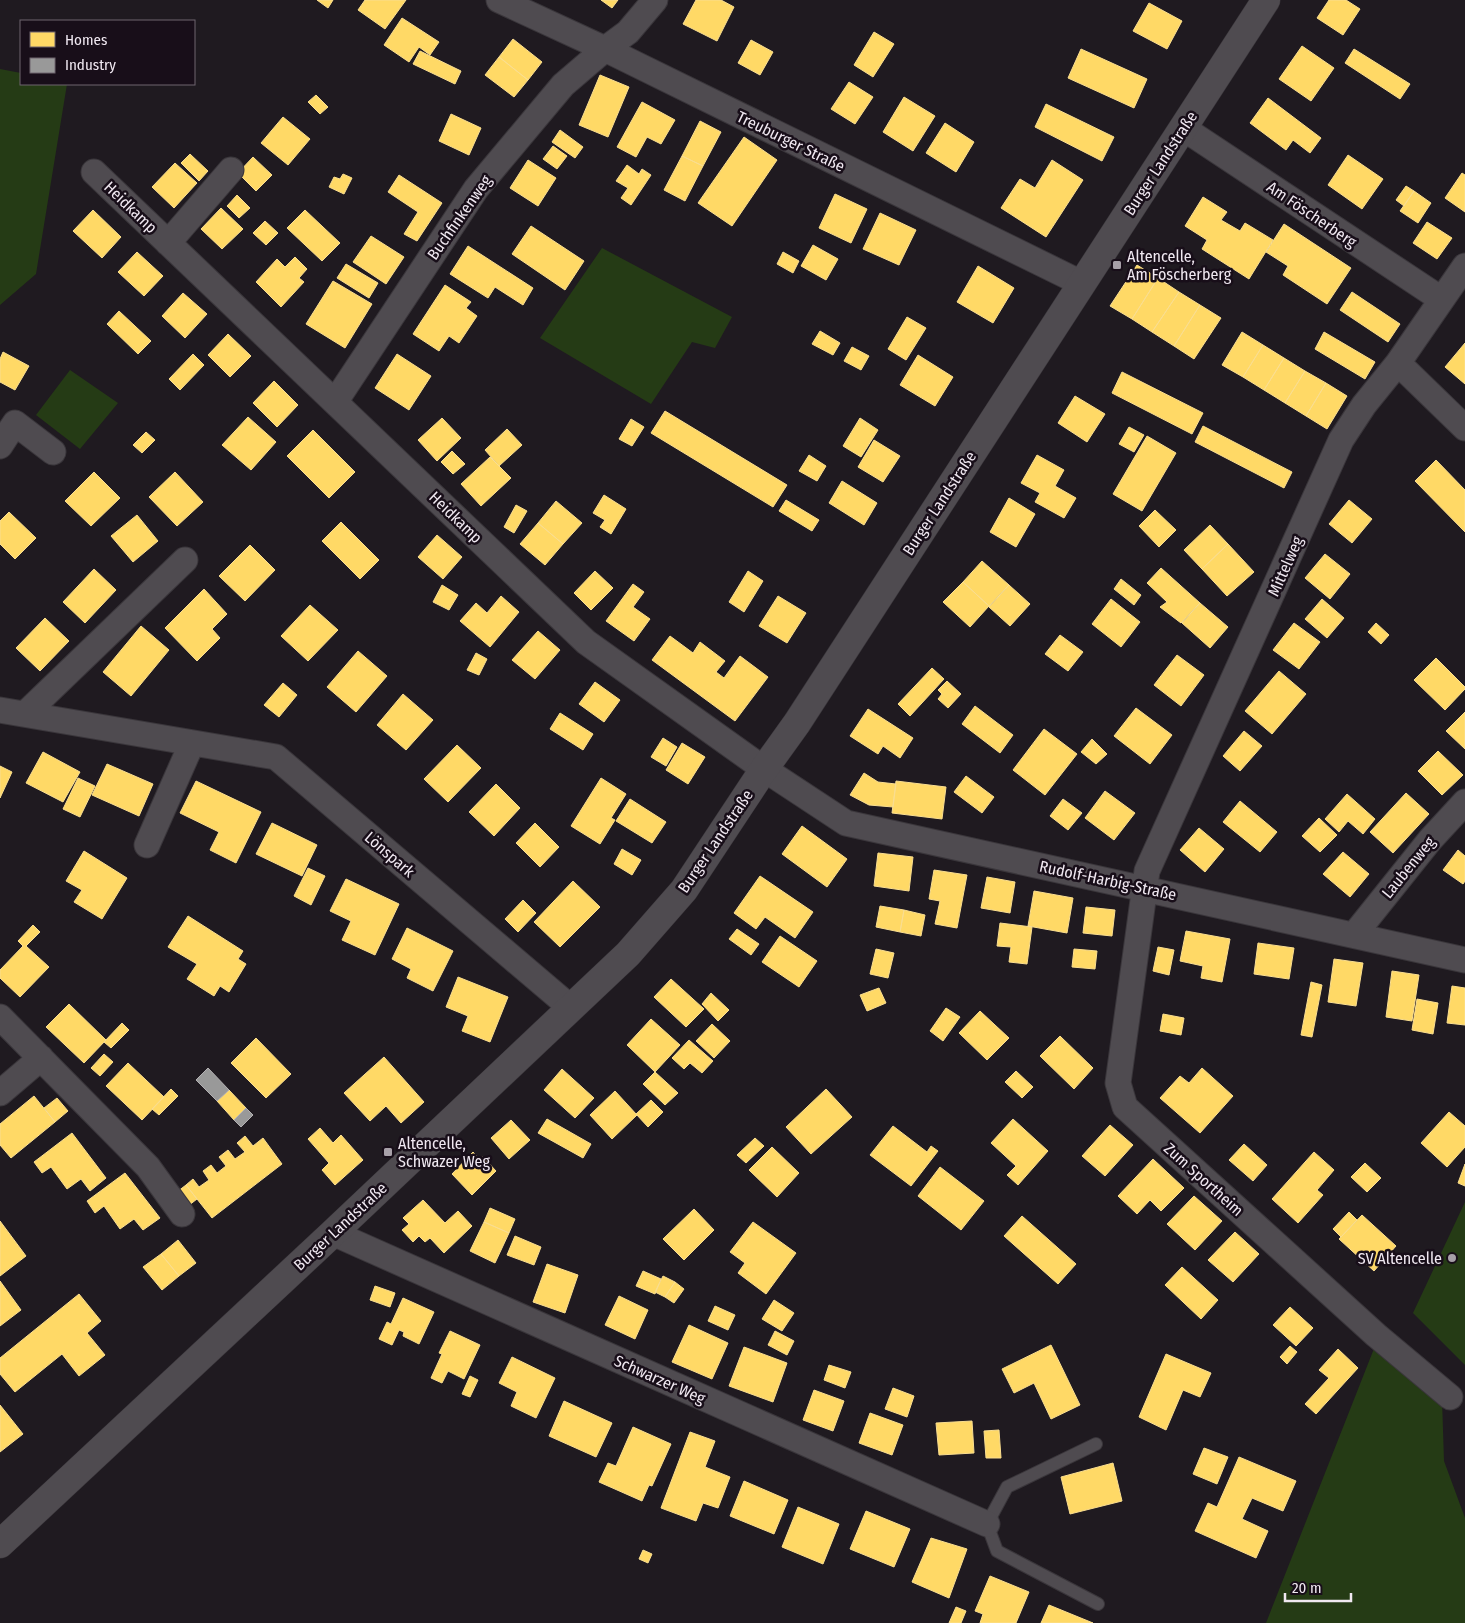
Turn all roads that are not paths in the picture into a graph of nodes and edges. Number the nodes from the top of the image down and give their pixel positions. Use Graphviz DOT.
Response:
graph roads {
  1 [pos="499,0"];
  2 [pos="655,0"];
  3 [pos="1266,0"];
  4 [pos="605,49"];
  5 [pos="1183,128"];
  6 [pos="231,170"];
  7 [pos="94,172"];
  8 [pos="168,243"];
  9 [pos="1465,266"];
  10 [pos="1081,284"];
  11 [pos="1441,299"];
  12 [pos="1398,363"];
  13 [pos="335,402"];
  14 [pos="1465,428"];
  15 [pos="0,446"];
  16 [pos="53,452"];
  17 [pos="185,560"];
  18 [pos="0,710"];
  19 [pos="25,714"];
  20 [pos="192,743"];
  21 [pos="764,769"];
  22 [pos="1465,802"];
  23 [pos="147,845"];
  24 [pos="1145,888"];
  25 [pos="1354,935"];
  26 [pos="1465,960"];
  27 [pos="570,1008"];
  28 [pos="0,1017"];
  29 [pos="41,1058"];
  30 [pos="0,1093"];
  31 [pos="182,1214"];
  32 [pos="333,1233"];
  33 [pos="1450,1398"];
  34 [pos="1096,1444"];
  35 [pos="987,1524"];
  36 [pos="0,1544"];
  37 [pos="1098,1604"];
  1 -- 4 [label="street, Treuburger Straße"];
  2 -- 4 [label="street, Buchfinkenweg"];
  3 -- 5 [label="street, Burger Landstraße"];
  4 -- 10 [label="street, Treuburger Straße"];
  4 -- 13 [label="street, Buchfinkenweg"];
  5 -- 10 [label="street, Burger Landstraße"];
  5 -- 11 [label="street, Am Föscherberg"];
  6 -- 8 [label="street, Heidkamp"];
  7 -- 8 [label="street, Heidkamp"];
  8 -- 13 [label="street, Heidkamp"];
  9 -- 11 [label="street, Mittelweg"];
  10 -- 21 [label="street, Burger Landstraße"];
  11 -- 12 [label="street, Mittelweg"];
  12 -- 14 [label="street"];
  12 -- 24 [label="street, Mittelweg"];
  13 -- 21 [label="street, Heidkamp"];
  15 -- 16 [label="street"];
  17 -- 19 [label="street"];
  18 -- 19 [label="street, Lönspark"];
  19 -- 20 [label="street, Lönspark"];
  20 -- 23 [label="street"];
  20 -- 27 [label="street, Lönspark"];
  21 -- 24 [label="street, Rudolf-Harbig-Straße"];
  21 -- 27 [label="street, Burger Landstraße"];
  22 -- 25 [label="street, Laubenweg"];
  24 -- 25 [label="street, Rudolf-Harbig-Straße"];
  24 -- 33 [label="street, Zum Sportheim"];
  25 -- 26 [label="street, Rudolf-Harbig-Straße"];
  27 -- 32 [label="street, Burger Landstraße"];
  28 -- 29 [label="street"];
  29 -- 30 [label="street"];
  29 -- 31 [label="street"];
  32 -- 35 [label="street, Schwarzer Weg"];
  32 -- 36 [label="street, Burger Landstraße"];
  34 -- 35 [label="lane"];
  35 -- 37 [label="lane"];
}
